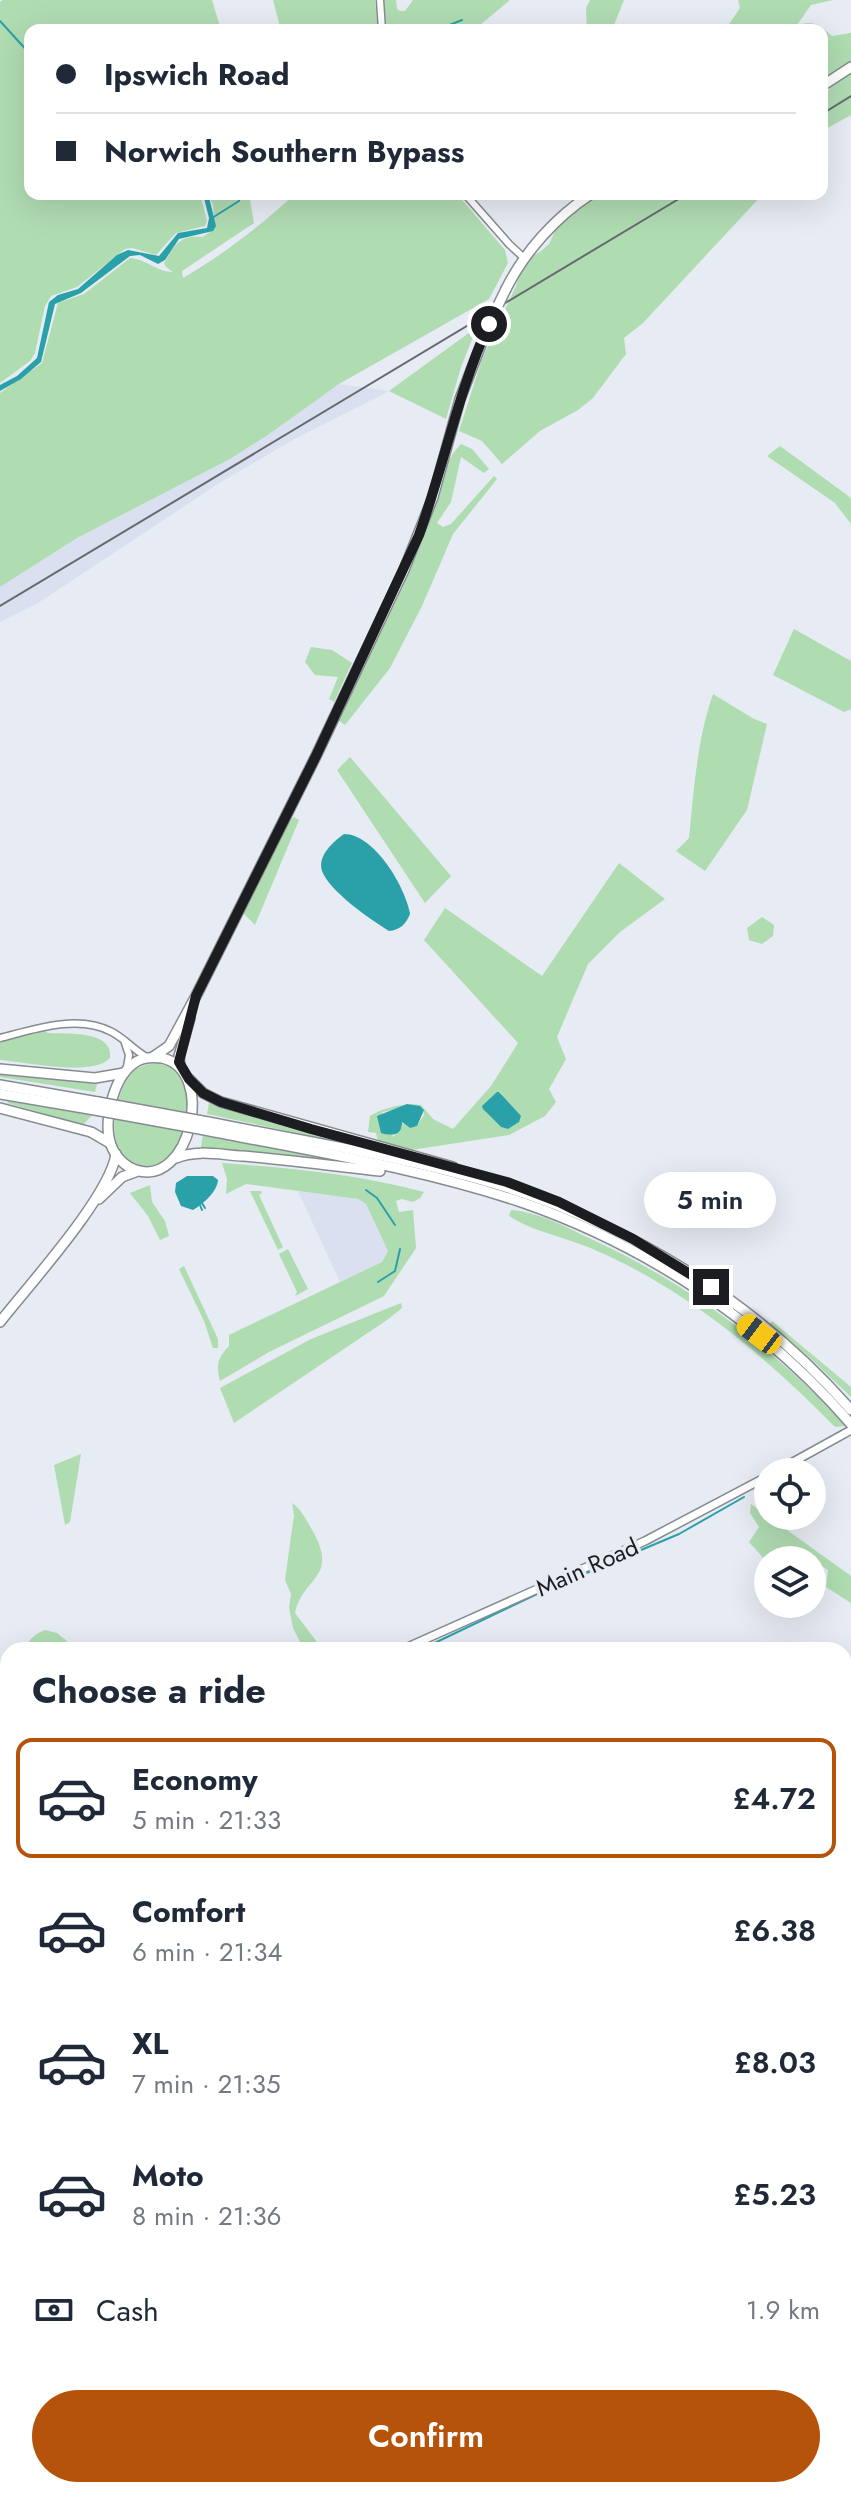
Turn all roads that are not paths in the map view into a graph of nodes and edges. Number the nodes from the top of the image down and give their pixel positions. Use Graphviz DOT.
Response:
graph roads {
  1 [pos="380,0"];
  2 [pos="382,24"];
  3 [pos="851,67"];
  4 [pos="828,82"];
  5 [pos="470,200"];
  6 [pos="583,200"];
  7 [pos="524,258"];
  8 [pos="196,996"];
  9 [pos="0,1038"];
  10 [pos="124,1040"];
  11 [pos="151,1058"];
  12 [pos="180,1067"];
  13 [pos="0,1069"];
  14 [pos="125,1072"];
  15 [pos="189,1079"];
  16 [pos="0,1085"];
  17 [pos="0,1094"];
  18 [pos="97,1106"];
  19 [pos="0,1108"];
  20 [pos="207,1126"];
  21 [pos="110,1143"];
  22 [pos="116,1154"];
  23 [pos="176,1158"];
  24 [pos="138,1171"];
  25 [pos="520,1202"];
  26 [pos="88,1210"];
  27 [pos="602,1225"];
  28 [pos="0,1322"];
  29 [pos="849,1417"];
  30 [pos="851,1430"];
  31 [pos="800,1458"];
  32 [pos="754,1483"];
  33 [pos="419,1642"];
  1 -- 2 [label="street"];
  3 -- 4 [label="highway"];
  5 -- 7 [label="street"];
  6 -- 7 [label="highway"];
  7 -- 8 [label="highway, bridge"];
  8 -- 11 [label="highway"];
  8 -- 12 [label="highway"];
  9 -- 10 [label="street"];
  10 -- 11 [label="street"];
  10 -- 14 [label="street"];
  11 -- 12 [label="highway"];
  11 -- 14 [label="highway"];
  12 -- 15 [label="highway"];
  13 -- 14 [label="highway"];
  14 -- 21 [label="highway"];
  15 -- 23 [label="highway"];
  15 -- 27 [label="highway"];
  16 -- 18 [label="highway"];
  17 -- 18 [label="highway"];
  18 -- 20 [label="highway, bridge"];
  19 -- 21 [label="highway"];
  20 -- 25 [label="highway"];
  20 -- 27 [label="highway"];
  21 -- 22 [label="highway"];
  22 -- 24 [label="highway"];
  22 -- 26 [label="highway"];
  23 -- 24 [label="highway"];
  23 -- 25 [label="highway"];
  24 -- 26 [label="highway"];
  25 -- 29 [label="highway"];
  26 -- 28 [label="highway"];
  27 -- 29 [label="highway"];
  30 -- 31 [label="main road"];
  32 -- 33 [label="main road, Main Road"];
}
